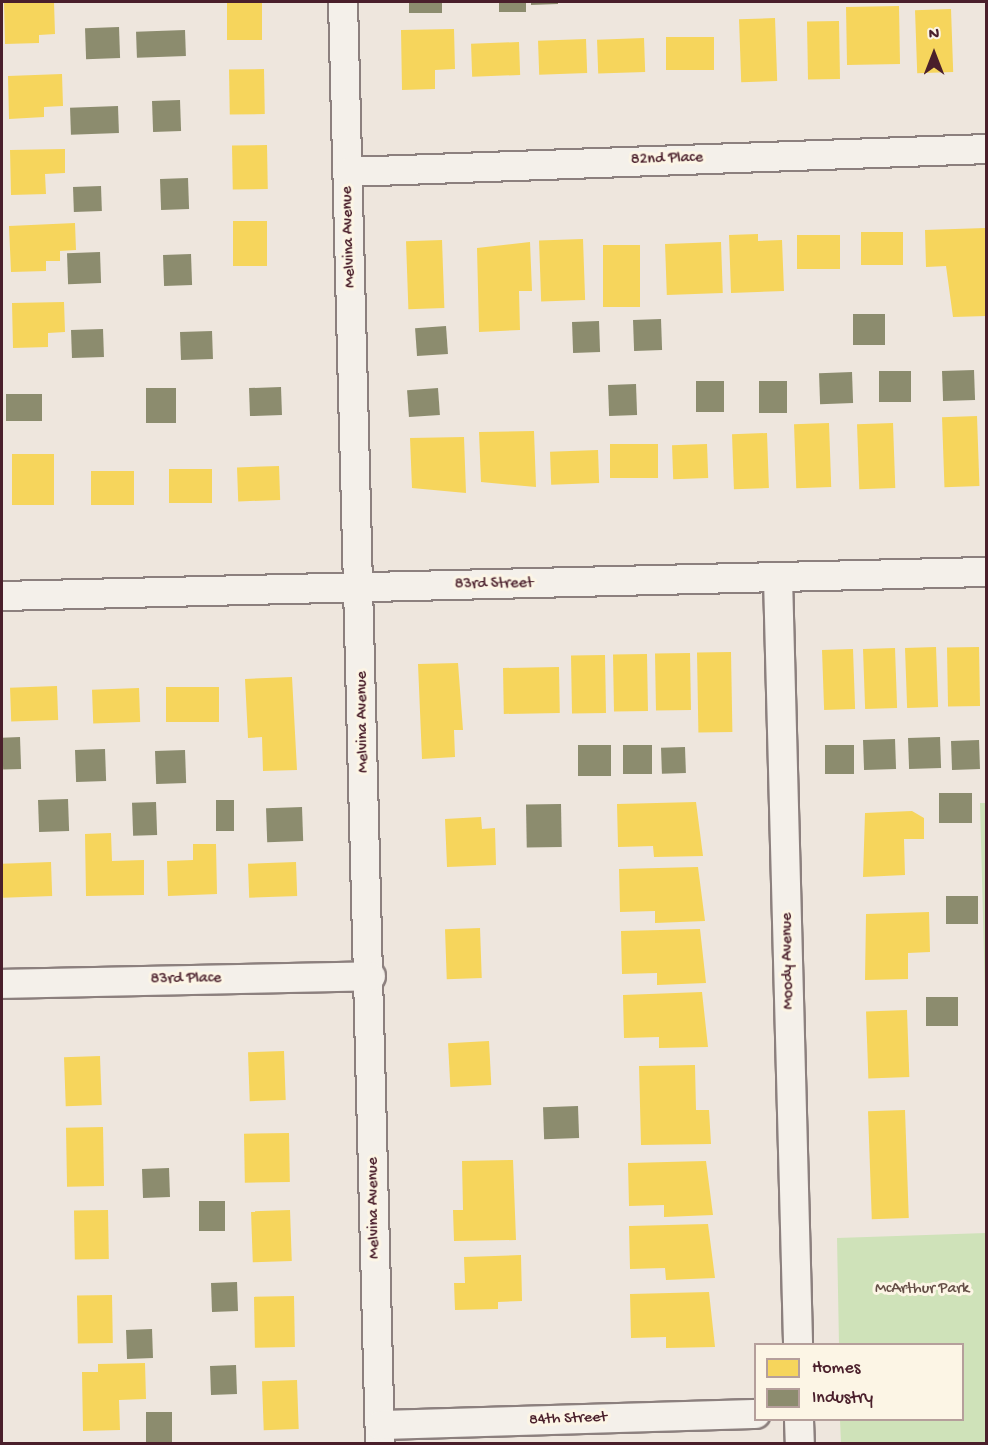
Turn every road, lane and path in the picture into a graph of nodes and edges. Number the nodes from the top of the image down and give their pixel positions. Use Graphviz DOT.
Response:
graph roads {
  1 [pos="343,2"];
  2 [pos="987,149"];
  3 [pos="348,171"];
  4 [pos="987,572"];
  5 [pos="778,578"];
  6 [pos="361,588"];
  7 [pos="2,596"];
  8 [pos="371,976"];
  9 [pos="2,984"];
  10 [pos="798,1343"];
  11 [pos="754,1414"];
  12 [pos="799,1421"];
  13 [pos="380,1434"];
  14 [pos="800,1443"];
  1 -- 3 [label="street, Melvina Avenue"];
  2 -- 3 [label="street, 82nd Place"];
  3 -- 6 [label="street, Melvina Avenue"];
  4 -- 5 [label="street, 83rd Street"];
  5 -- 6 [label="street, 83rd Street"];
  5 -- 10 [label="street, Moody Avenue"];
  6 -- 7 [label="street, 83rd Street"];
  6 -- 8 [label="street, Melvina Avenue"];
  8 -- 9 [label="street, 83rd Place"];
  8 -- 13 [label="street, Melvina Avenue"];
  11 -- 13 [label="street, 84th Street"];
  12 -- 14 [label="street"];
}
